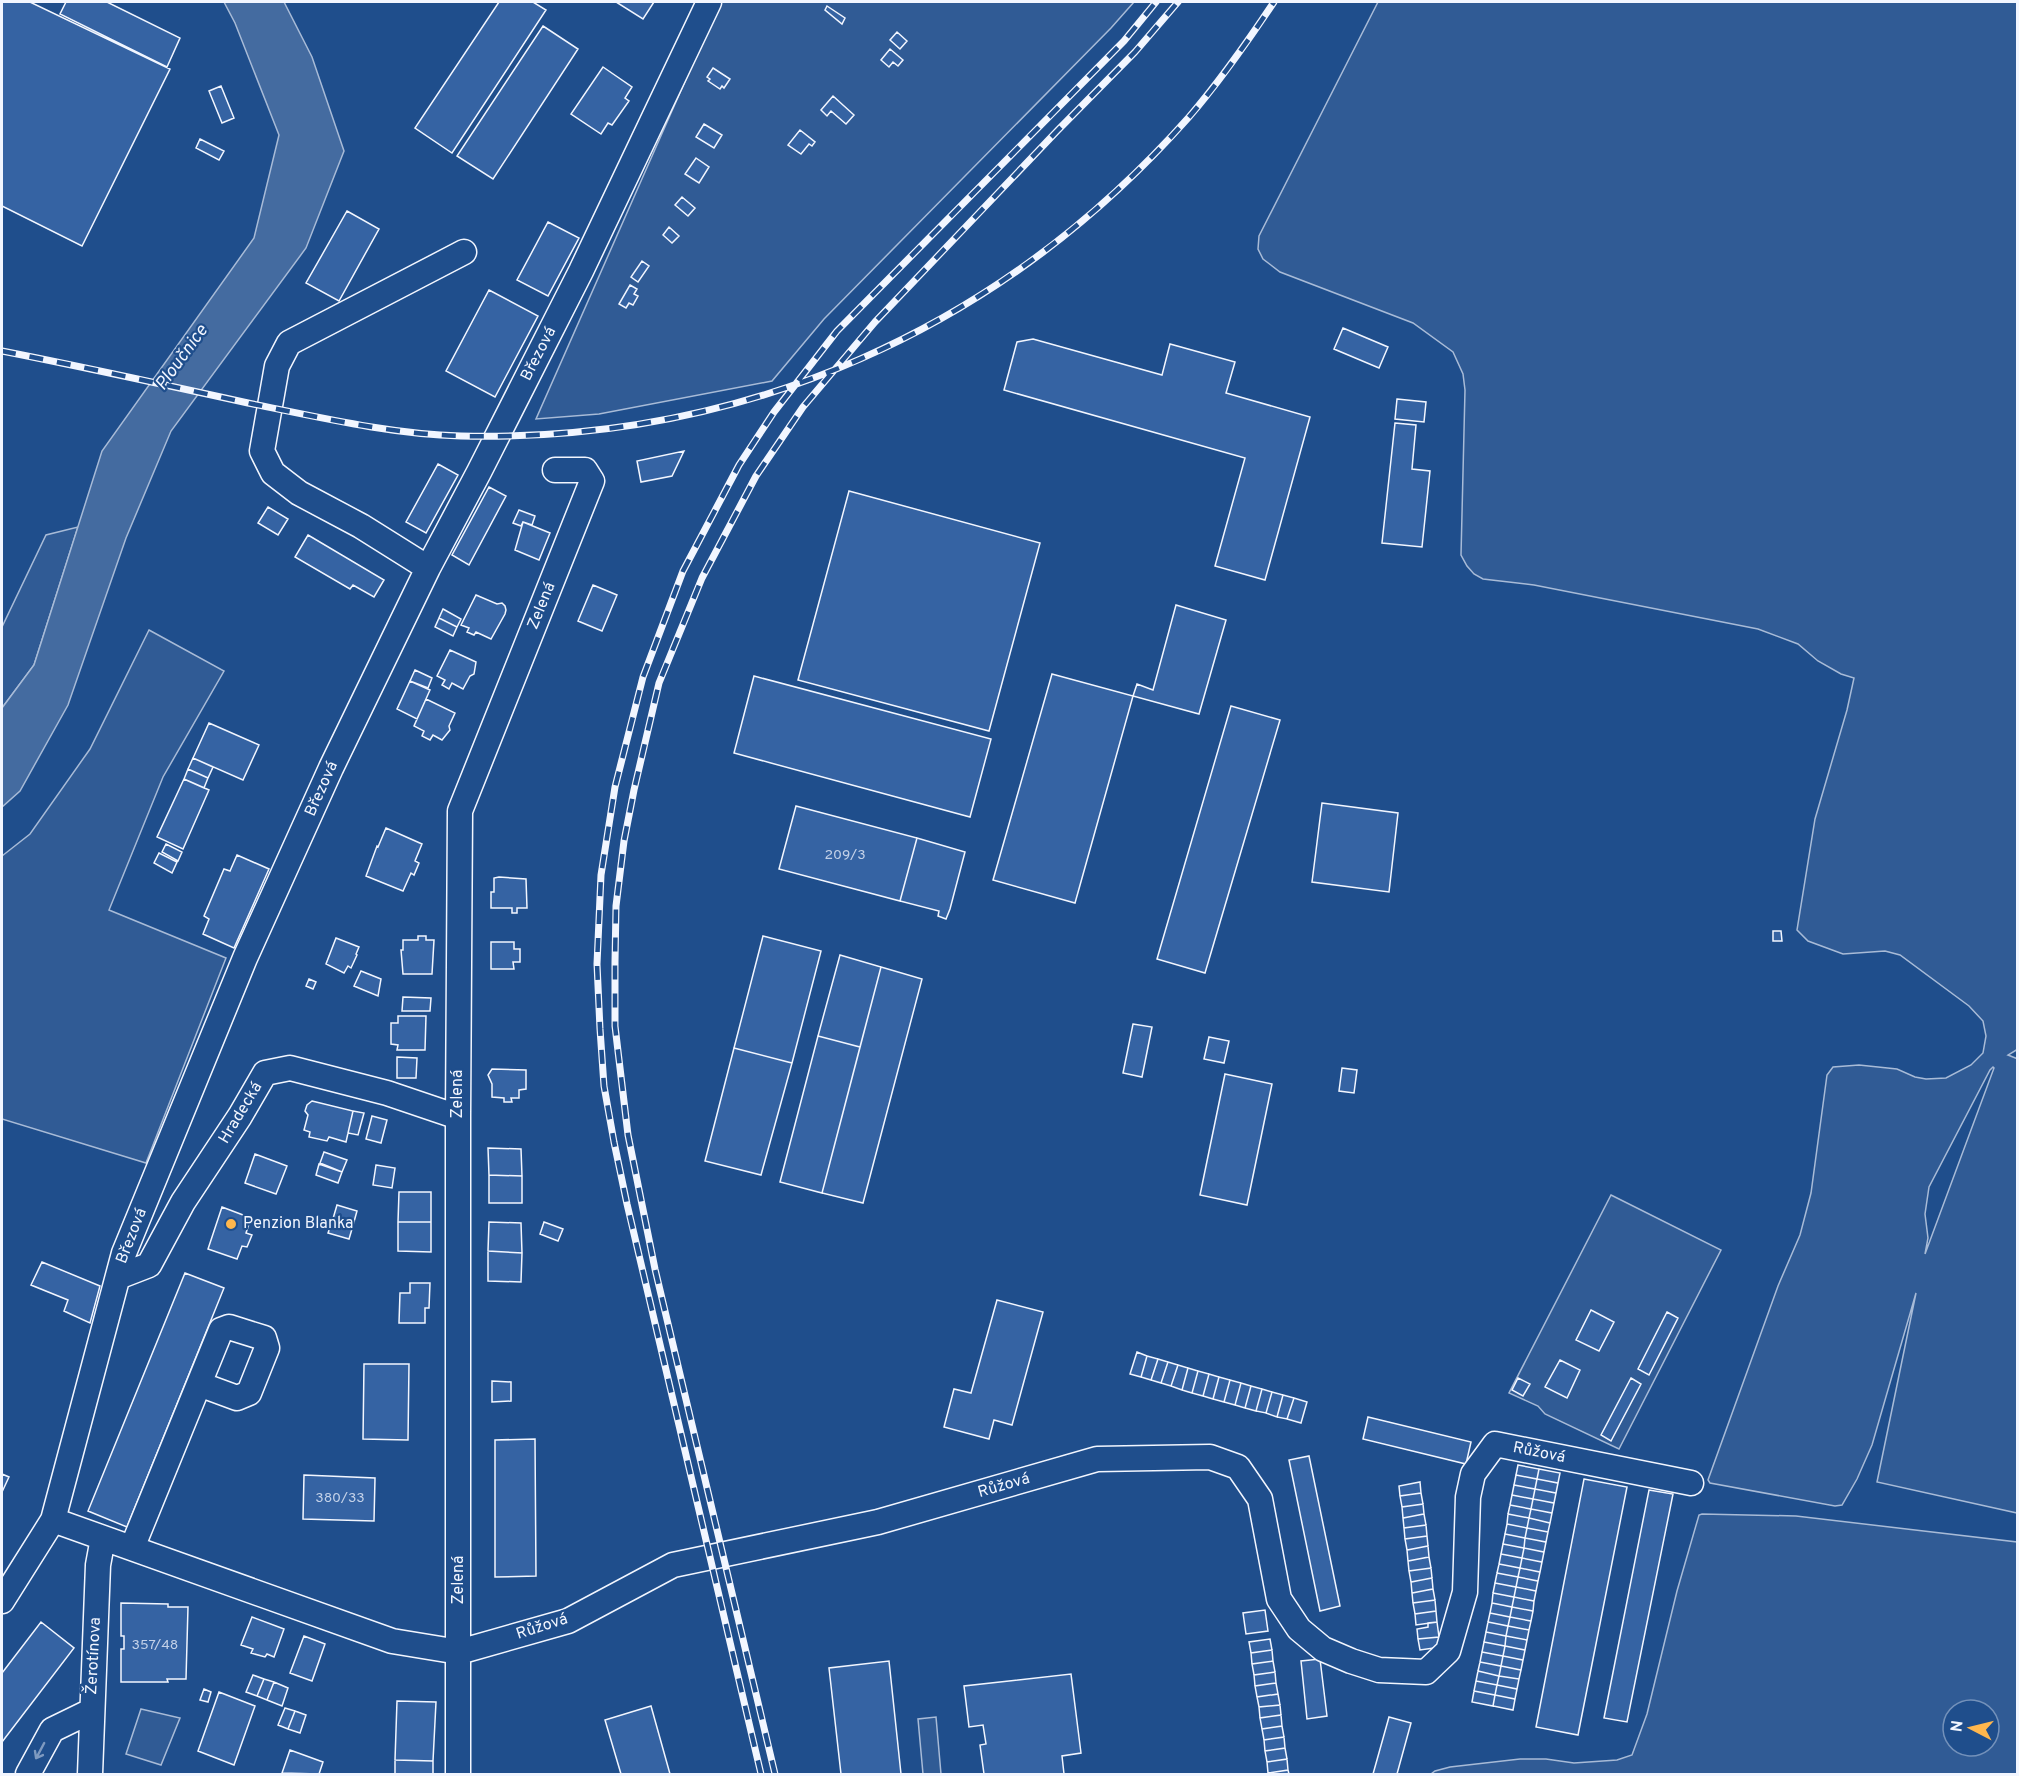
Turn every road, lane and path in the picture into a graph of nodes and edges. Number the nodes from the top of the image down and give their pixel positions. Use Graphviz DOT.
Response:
graph roads {
  1 [pos="709,2"];
  2 [pos="464,252"];
  3 [pos="555,470"];
  4 [pos="428,568"];
  5 [pos="458,1117"];
  6 [pos="118,1277"];
  7 [pos="198,1384"];
  8 [pos="1691,1483"];
  9 [pos="53,1520"];
  10 [pos="103,1538"];
  11 [pos="132,1548"];
  12 [pos="2,1601"];
  13 [pos="459,1652"];
  14 [pos="91,1711"];
  15 [pos="28,1774"];
  16 [pos="92,1774"];
  17 [pos="458,1774"];
  1 -- 4 [label="street, Březová"];
  2 -- 4 [label="street"];
  3 -- 5 [label="street, Zelená"];
  4 -- 6 [label="street, Březová"];
  5 -- 6 [label="street, Hradecká"];
  5 -- 13 [label="street, Zelená"];
  6 -- 9 [label="street, Březová"];
  7 -- 11 [label="street"];
  8 -- 13 [label="street, Růžová"];
  9 -- 10 [label="street, Růžová"];
  9 -- 12 [label="street, Březová"];
  10 -- 11 [label="street, Růžová"];
  10 -- 14 [label="street, Žerotínova"];
  11 -- 13 [label="street, Růžová"];
  13 -- 17 [label="street, Zelená"];
  14 -- 15 [label="street, one-way"];
  14 -- 16 [label="street, Žerotínova"];
}
